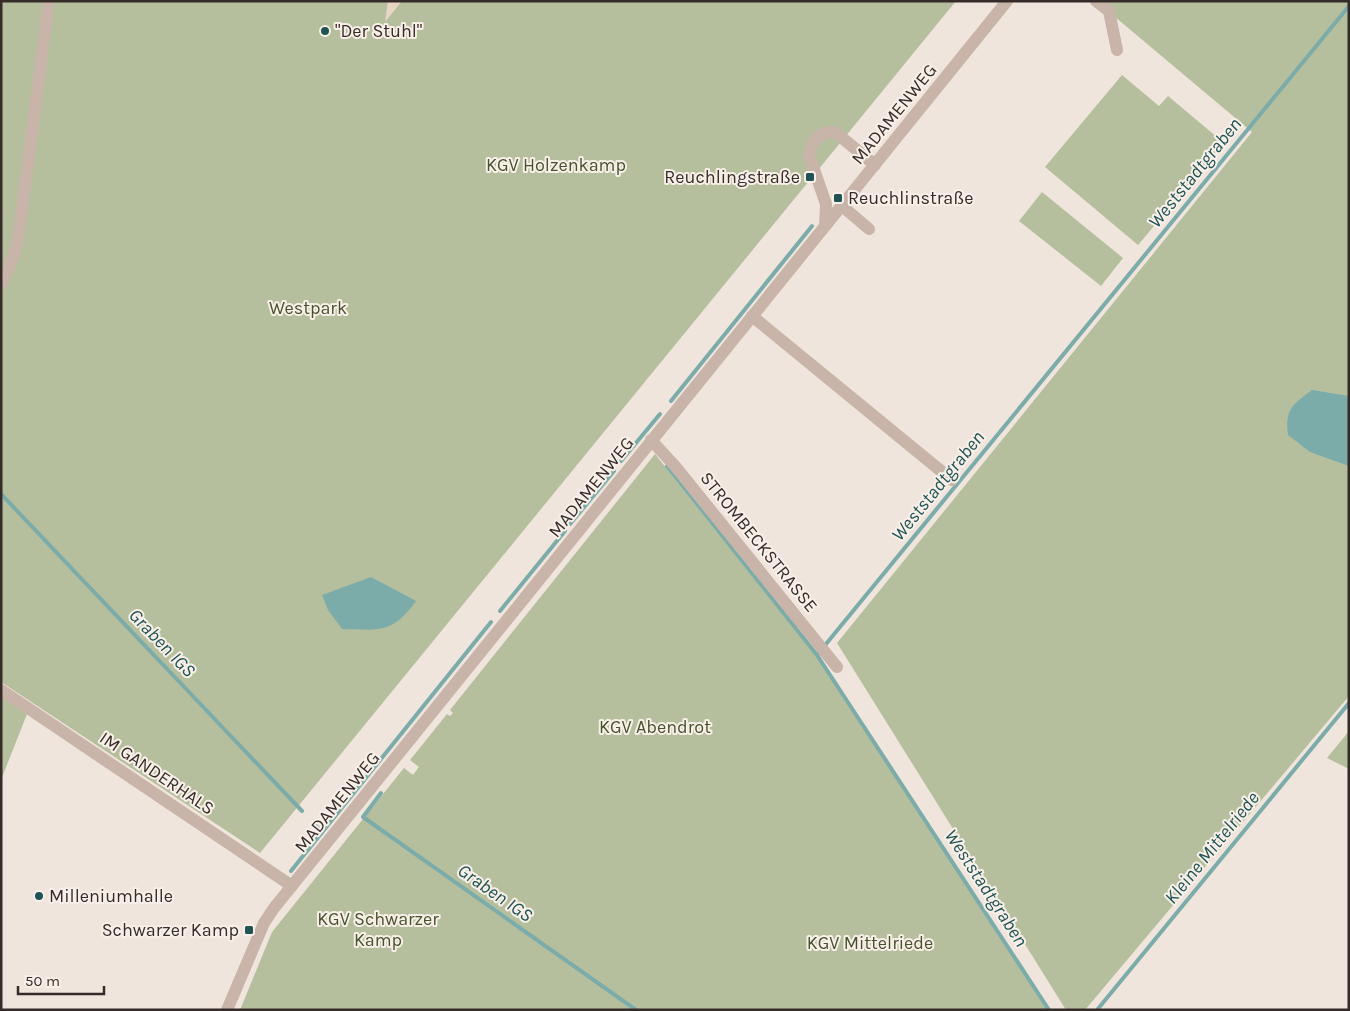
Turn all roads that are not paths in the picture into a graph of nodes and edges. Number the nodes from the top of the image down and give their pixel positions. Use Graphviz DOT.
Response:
graph roads {
  1 [pos="50,1"];
  2 [pos="1008,1"];
  3 [pos="1096,1"];
  4 [pos="1116,50"];
  5 [pos="875,165"];
  6 [pos="842,206"];
  7 [pos="826,226"];
  8 [pos="869,229"];
  9 [pos="1,284"];
  10 [pos="752,316"];
  11 [pos="651,440"];
  12 [pos="952,480"];
  13 [pos="838,667"];
  14 [pos="1,690"];
  15 [pos="292,886"];
  16 [pos="227,1010"];
  1 -- 9 [label="street"];
  2 -- 5 [label="street, MADAMENWEG"];
  3 -- 4 [label="street"];
  5 -- 6 [label="street, MADAMENWEG"];
  5 -- 7 [label="street"];
  6 -- 7 [label="street, MADAMENWEG"];
  6 -- 8 [label="street"];
  7 -- 10 [label="street, MADAMENWEG"];
  10 -- 11 [label="street, MADAMENWEG"];
  10 -- 12 [label="street"];
  11 -- 13 [label="street, STROMBECKSTRASSE"];
  11 -- 15 [label="street, MADAMENWEG"];
  14 -- 15 [label="street, IM GANDERHALS"];
  15 -- 16 [label="street, MADAMENWEG"];
}
